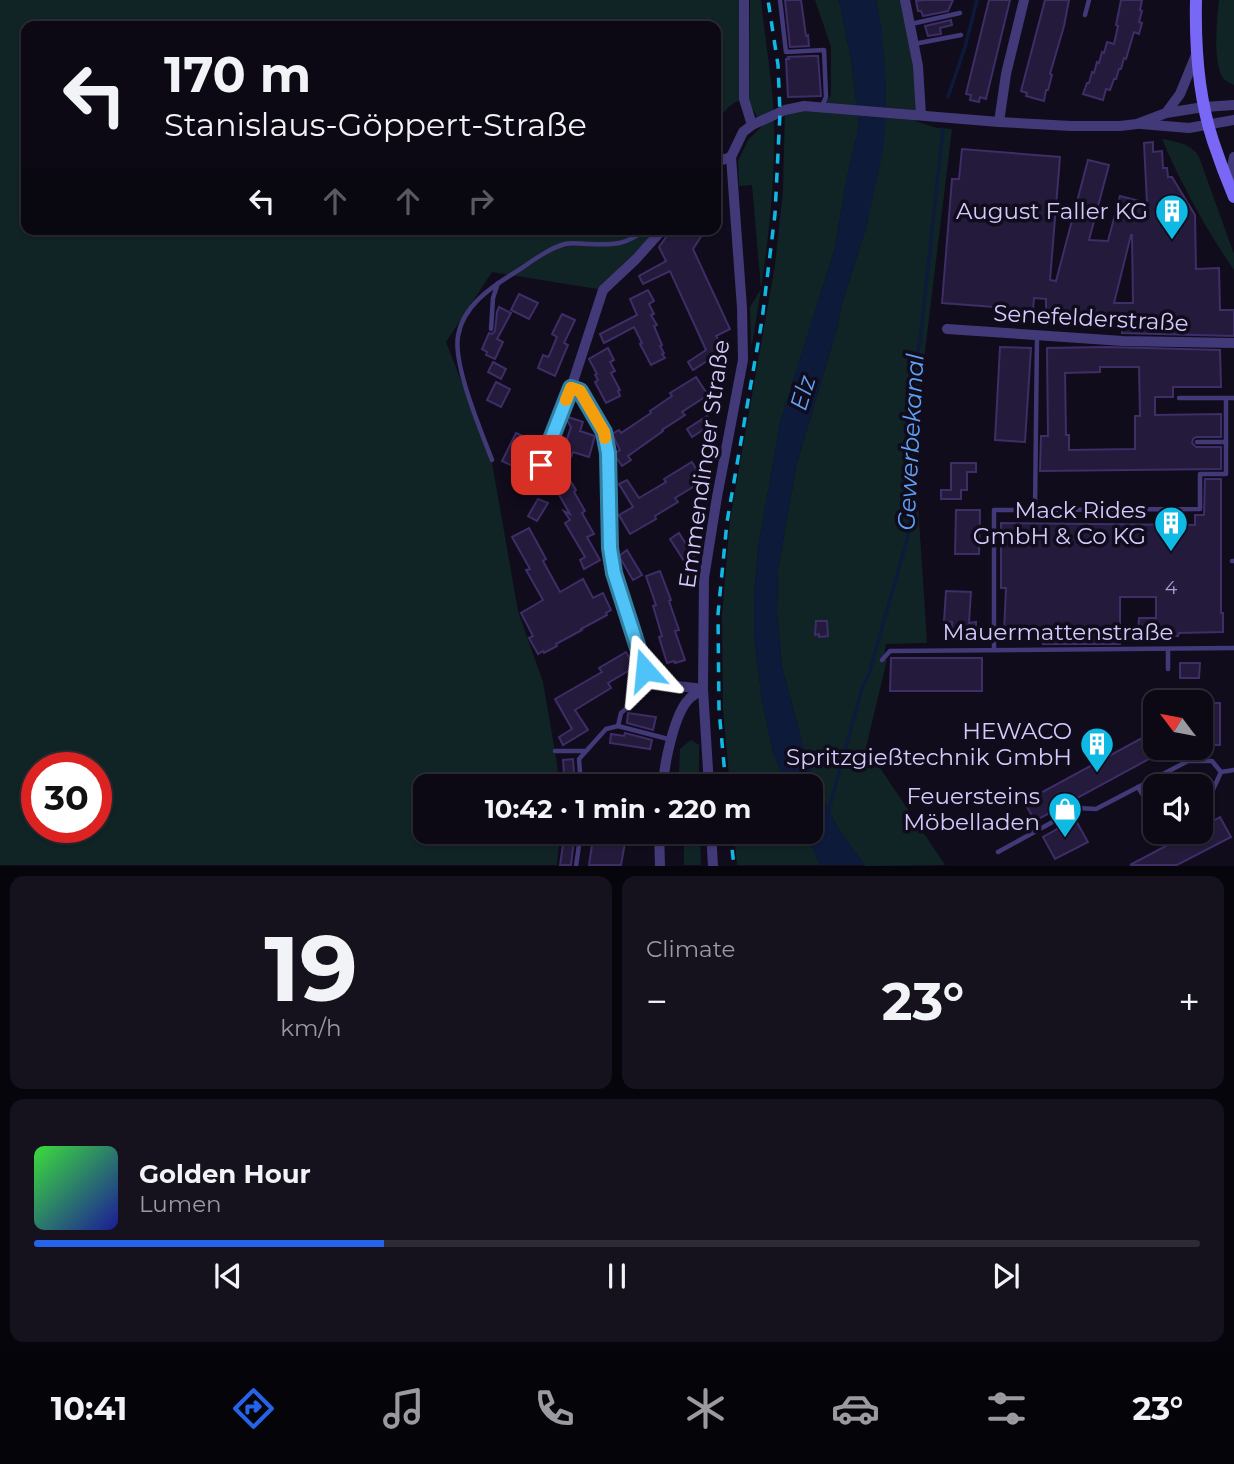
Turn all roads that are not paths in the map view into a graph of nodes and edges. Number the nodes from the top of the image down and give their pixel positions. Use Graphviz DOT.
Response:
graph roads {
  1 [pos="744,0"];
  2 [pos="780,0"];
  3 [pos="907,0"];
  4 [pos="1024,0"];
  5 [pos="1089,0"];
  6 [pos="1196,0"];
  7 [pos="960,13"];
  8 [pos="1085,15"];
  9 [pos="910,24"];
  10 [pos="961,35"];
  11 [pos="914,44"];
  12 [pos="1197,52"];
  13 [pos="1234,105"];
  14 [pos="824,107"];
  15 [pos="1204,107"];
  16 [pos="1166,113"];
  17 [pos="921,115"];
  18 [pos="1234,120"];
  19 [pos="999,122"];
  20 [pos="1137,124"];
  21 [pos="1208,124"];
  22 [pos="752,125"];
  23 [pos="731,157"];
  24 [pos="1234,157"];
  25 [pos="721,160"];
  26 [pos="1228,183"];
  27 [pos="1234,197"];
  28 [pos="639,235"];
  29 [pos="658,235"];
  30 [pos="499,282"];
  31 [pos="491,329"];
  32 [pos="947,329"];
  33 [pos="1037,335"];
  34 [pos="1234,343"];
  35 [pos="571,388"];
  36 [pos="1179,398"];
  37 [pos="1226,398"];
  38 [pos="1234,398"];
  39 [pos="1197,442"];
  40 [pos="1226,442"];
  41 [pos="492,460"];
  42 [pos="540,475"];
  43 [pos="1035,510"];
  44 [pos="1234,648"];
  45 [pos="994,650"];
  46 [pos="1168,650"];
  47 [pos="883,658"];
  48 [pos="1168,669"];
  49 [pos="658,681"];
  50 [pos="703,689"];
  51 [pos="618,726"];
  52 [pos="672,740"];
  53 [pos="555,751"];
  54 [pos="585,751"];
  55 [pos="1164,764"];
  56 [pos="1234,770"];
  57 [pos="1168,771"];
  58 [pos="1221,772"];
  59 [pos="580,774"];
  60 [pos="664,774"];
  61 [pos="708,774"];
  62 [pos="1138,787"];
  63 [pos="1213,787"];
  64 [pos="1143,795"];
  65 [pos="579,844"];
  66 [pos="659,844"];
  67 [pos="712,844"];
  68 [pos="998,852"];
  69 [pos="576,866"];
  70 [pos="660,866"];
  71 [pos="713,866"];
  1 -- 22 [label="street"];
  2 -- 14 [label="lane"];
  3 -- 9 [label="street"];
  4 -- 19 [label="street"];
  5 -- 8 [label="lane"];
  6 -- 12 [label="street"];
  7 -- 9 [label="lane"];
  9 -- 11 [label="street"];
  10 -- 11 [label="lane"];
  11 -- 17 [label="street"];
  12 -- 15 [label="street"];
  12 -- 16 [label="street"];
  13 -- 15 [label="street"];
  14 -- 17 [label="street"];
  14 -- 22 [label="street"];
  15 -- 16 [label="street"];
  15 -- 21 [label="street"];
  16 -- 20 [label="street"];
  17 -- 19 [label="street"];
  18 -- 21 [label="street"];
  19 -- 20 [label="street"];
  20 -- 21 [label="street"];
  21 -- 26 [label="street"];
  22 -- 23 [label="street"];
  23 -- 25 [label="street"];
  23 -- 50 [label="street, Emmendinger Straße"];
  24 -- 26 [label="street"];
  26 -- 27 [label="street"];
  28 -- 30 [label="lane"];
  29 -- 35 [label="street"];
  30 -- 31 [label="lane"];
  30 -- 41 [label="lane"];
  32 -- 33 [label="street, Senefelderstraße"];
  33 -- 34 [label="street, Senefelderstraße"];
  33 -- 43 [label="lane"];
  35 -- 42 [label="street"];
  35 -- 49 [label="street"];
  36 -- 37 [label="lane"];
  37 -- 38 [label="lane"];
  37 -- 40 [label="lane"];
  39 -- 40 [label="lane"];
  40 -- 43 [label="lane"];
  43 -- 45 [label="lane"];
  44 -- 46 [label="lane, Mauermattenstraße"];
  45 -- 46 [label="lane, Mauermattenstraße"];
  45 -- 47 [label="lane, Mauermattenstraße"];
  46 -- 48 [label="lane"];
  49 -- 50 [label="street"];
  49 -- 51 [label="lane"];
  50 -- 52 [label="street"];
  50 -- 61 [label="street, Emmendinger Straße"];
  51 -- 52 [label="lane"];
  51 -- 54 [label="lane"];
  52 -- 60 [label="street"];
  53 -- 54 [label="lane"];
  54 -- 59 [label="lane"];
  55 -- 57 [label="lane"];
  56 -- 58 [label="lane"];
  57 -- 58 [label="lane"];
  57 -- 62 [label="lane"];
  58 -- 63 [label="lane"];
  62 -- 64 [label="lane"];
  62 -- 68 [label="lane"];
  65 -- 69 [label="lane"];
  66 -- 70 [label="street"];
  67 -- 71 [label="street"];
}
